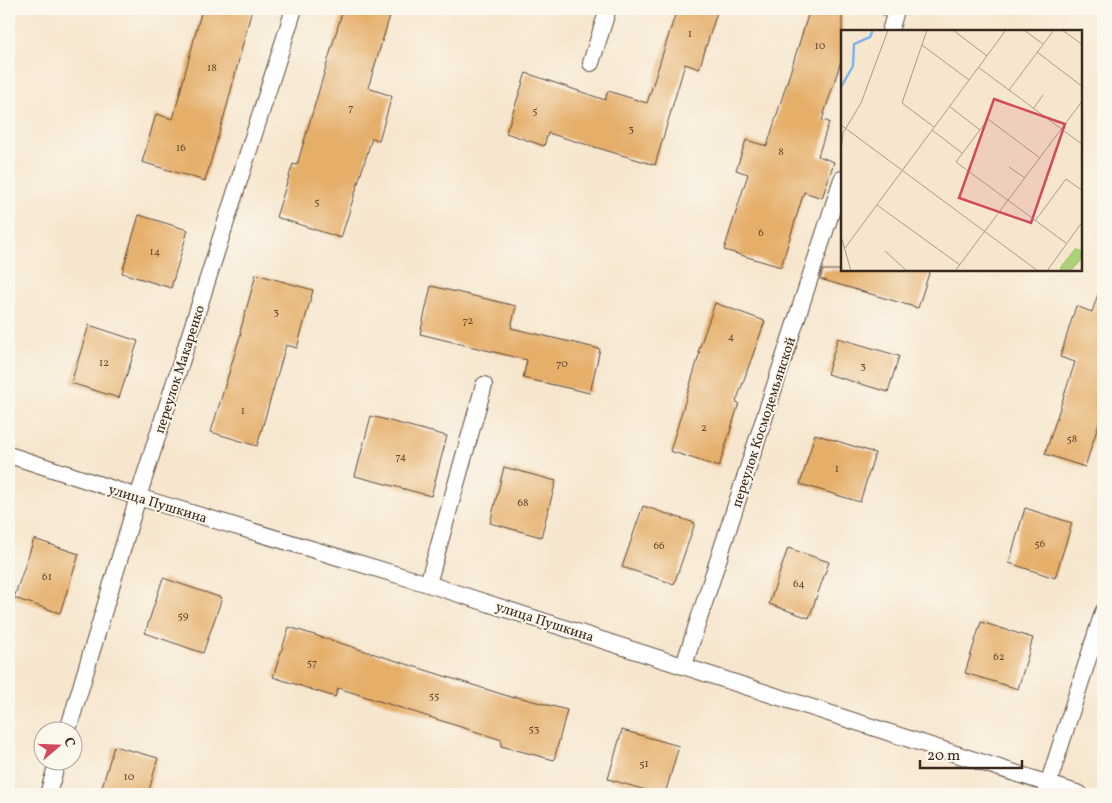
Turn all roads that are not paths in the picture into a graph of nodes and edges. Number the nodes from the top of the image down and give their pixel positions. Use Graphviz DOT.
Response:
graph roads {
  1 [pos="294,9"];
  2 [pos="608,9"];
  3 [pos="893,10"];
  4 [pos="890,30"];
  5 [pos="591,63"];
  6 [pos="841,182"];
  7 [pos="484,385"];
  8 [pos="9,455"];
  9 [pos="138,497"];
  10 [pos="428,584"];
  11 [pos="1103,612"];
  12 [pos="684,665"];
  13 [pos="71,720"];
  14 [pos="55,770"];
  15 [pos="1046,789"];
  16 [pos="48,794"];
  17 [pos="1080,794"];
  1 -- 9 [label="lane, переулок Макаренко"];
  2 -- 5 [label="lane"];
  3 -- 4 [label="lane"];
  6 -- 12 [label="lane, переулок Космодемьянской"];
  7 -- 10 [label="lane"];
  8 -- 9 [label="lane, улица Пушкина"];
  9 -- 10 [label="lane, улица Пушкина"];
  9 -- 13 [label="lane, переулок Макаренко"];
  10 -- 12 [label="lane, улица Пушкина"];
  11 -- 15 [label="lane"];
  12 -- 15 [label="lane, улица Пушкина"];
  14 -- 16 [label="lane"];
  15 -- 17 [label="lane, улица Пушкина"];
}
